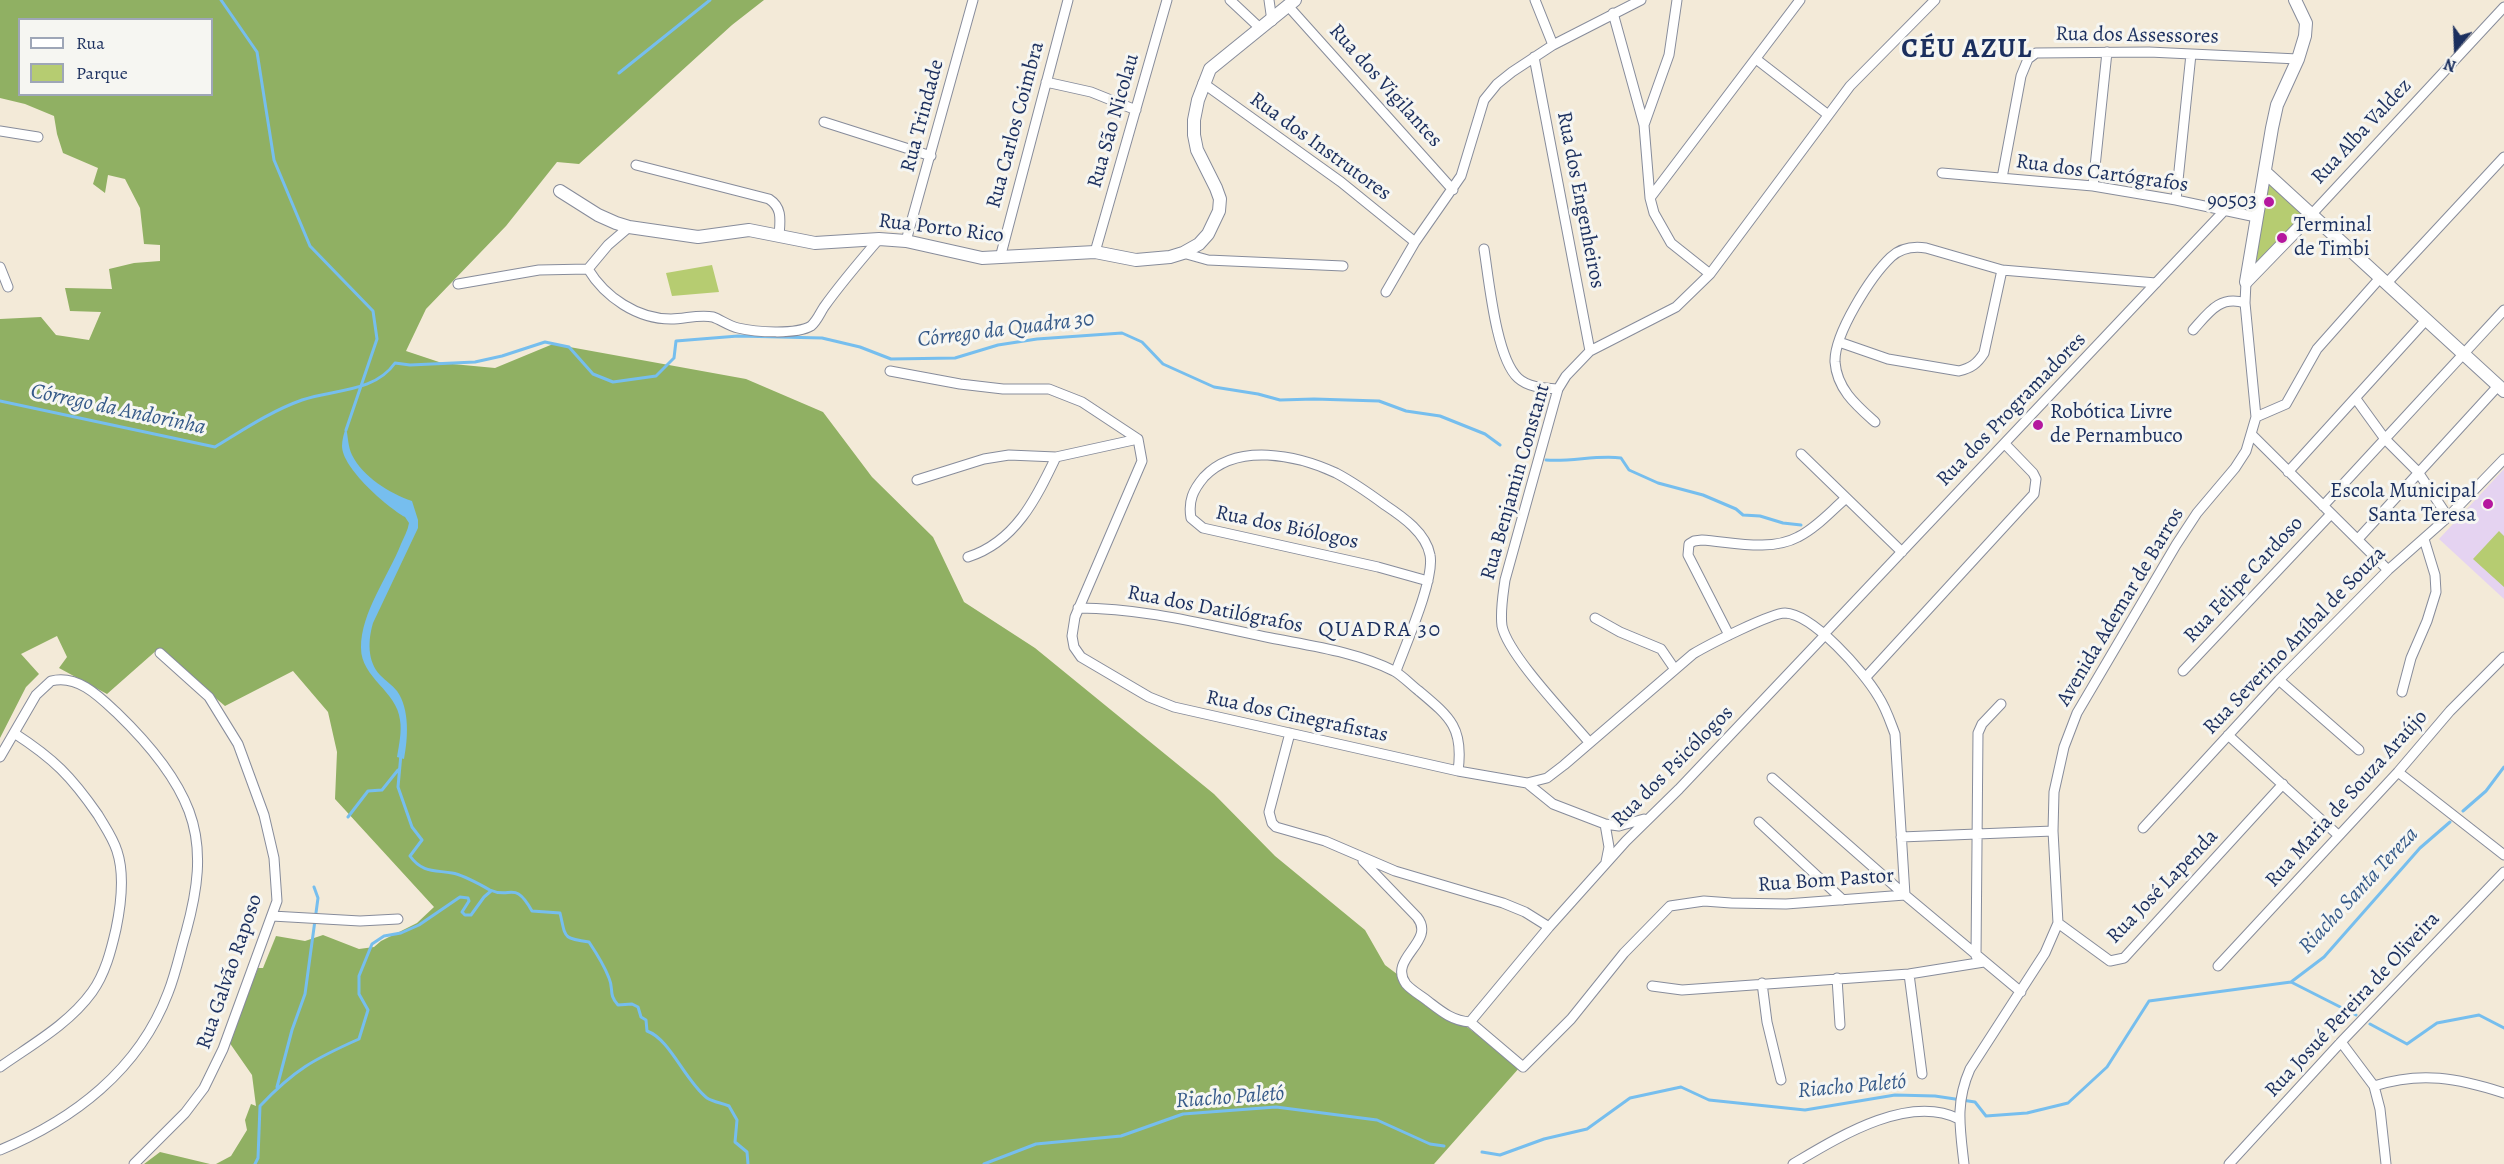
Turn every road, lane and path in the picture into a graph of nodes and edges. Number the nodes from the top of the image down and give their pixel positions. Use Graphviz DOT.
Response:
graph roads {
  1 [pos="973,0"];
  2 [pos="1068,0"];
  3 [pos="1167,0"];
  4 [pos="1230,0"];
  5 [pos="1269,0"];
  6 [pos="1535,0"];
  7 [pos="1641,0"];
  8 [pos="1677,0"];
  9 [pos="1800,0"];
  10 [pos="1935,0"];
  11 [pos="2295,0"];
  12 [pos="1292,3"];
  13 [pos="2504,7"];
  14 [pos="1613,13"];
  15 [pos="1272,21"];
  16 [pos="1261,29"];
  17 [pos="1553,45"];
  18 [pos="2107,52"];
  19 [pos="2191,54"];
  20 [pos="1534,57"];
  21 [pos="1756,59"];
  22 [pos="2298,59"];
  23 [pos="1046,82"];
  24 [pos="1203,83"];
  25 [pos="1136,110"];
  26 [pos="1827,114"];
  27 [pos="824,122"];
  28 [pos="1644,125"];
  29 [pos="0,131"];
  30 [pos="38,137"];
  31 [pos="931,156"];
  32 [pos="2504,157"];
  33 [pos="636,165"];
  34 [pos="2265,172"];
  35 [pos="1942,173"];
  36 [pos="2002,178"];
  37 [pos="2093,186"];
  38 [pos="1453,190"];
  39 [pos="560,191"];
  40 [pos="1650,198"];
  41 [pos="2176,200"];
  42 [pos="2223,212"];
  43 [pos="2311,215"];
  44 [pos="2256,217"];
  45 [pos="629,227"];
  46 [pos="780,236"];
  47 [pos="879,239"];
  48 [pos="906,241"];
  49 [pos="1414,242"];
  50 [pos="1484,249"];
  51 [pos="1095,252"];
  52 [pos="1183,253"];
  53 [pos="1000,258"];
  54 [pos="1343,266"];
  55 [pos="0,267"];
  56 [pos="588,269"];
  57 [pos="2002,270"];
  58 [pos="1710,274"];
  59 [pos="2383,281"];
  60 [pos="2246,282"];
  61 [pos="2156,283"];
  62 [pos="458,284"];
  63 [pos="8,287"];
  64 [pos="1386,292"];
  65 [pos="2246,303"];
  66 [pos="2504,310"];
  67 [pos="2426,320"];
  68 [pos="2193,330"];
  69 [pos="1839,342"];
  70 [pos="1590,351"];
  71 [pos="2463,354"];
  72 [pos="890,371"];
  73 [pos="2501,388"];
  74 [pos="1558,389"];
  75 [pos="2356,399"];
  76 [pos="2256,417"];
  77 [pos="1875,422"];
  78 [pos="2252,435"];
  79 [pos="1138,439"];
  80 [pos="2385,439"];
  81 [pos="2005,444"];
  82 [pos="1801,454"];
  83 [pos="1056,457"];
  84 [pos="2504,459"];
  85 [pos="2288,472"];
  86 [pos="2418,472"];
  87 [pos="917,480"];
  88 [pos="1845,499"];
  89 [pos="2323,506"];
  90 [pos="2331,513"];
  91 [pos="2448,517"];
  92 [pos="2358,539"];
  93 [pos="2424,539"];
  94 [pos="1902,552"];
  95 [pos="968,557"];
  96 [pos="2388,570"];
  97 [pos="1428,580"];
  98 [pos="1078,608"];
  99 [pos="1595,618"];
  100 [pos="1825,634"];
  101 [pos="1729,635"];
  102 [pos="160,653"];
  103 [pos="2504,657"];
  104 [pos="1674,668"];
  105 [pos="1396,671"];
  106 [pos="2183,671"];
  107 [pos="1866,677"];
  108 [pos="2279,680"];
  109 [pos="2402,692"];
  110 [pos="2001,704"];
  111 [pos="14,733"];
  112 [pos="1290,733"];
  113 [pos="2228,735"];
  114 [pos="1589,742"];
  115 [pos="2359,750"];
  116 [pos="0,757"];
  117 [pos="1458,771"];
  118 [pos="2398,772"];
  119 [pos="1772,778"];
  120 [pos="1527,783"];
  121 [pos="2283,784"];
  122 [pos="1649,816"];
  123 [pos="1759,822"];
  124 [pos="1605,824"];
  125 [pos="2143,828"];
  126 [pos="2053,831"];
  127 [pos="1978,835"];
  128 [pos="2338,835"];
  129 [pos="1901,837"];
  130 [pos="2504,855"];
  131 [pos="1359,857"];
  132 [pos="1605,864"];
  133 [pos="2504,872"];
  134 [pos="1905,895"];
  135 [pos="1843,900"];
  136 [pos="272,916"];
  137 [pos="398,919"];
  138 [pos="2058,923"];
  139 [pos="1549,927"];
  140 [pos="1980,959"];
  141 [pos="2218,966"];
  142 [pos="1909,974"];
  143 [pos="1837,978"];
  144 [pos="1762,982"];
  145 [pos="1652,986"];
  146 [pos="2021,992"];
  147 [pos="1470,1022"];
  148 [pos="1840,1025"];
  149 [pos="2341,1042"];
  150 [pos="0,1067"];
  151 [pos="1922,1074"];
  152 [pos="1781,1080"];
  153 [pos="2374,1086"];
  154 [pos="2504,1093"];
  155 [pos="1959,1119"];
  156 [pos="0,1150"];
  157 [pos="1806,1160"];
  158 [pos="134,1164"];
  159 [pos="1793,1164"];
  160 [pos="1964,1164"];
  161 [pos="2229,1164"];
  162 [pos="2386,1164"];
  1 -- 31 [label="street, Rua Trindade"];
  2 -- 23 [label="street, Rua Carlos Coimbra"];
  3 -- 25 [label="street, Rua São Nicolau"];
  4 -- 16 [label="street"];
  5 -- 15 [label="street"];
  6 -- 17 [label="street"];
  7 -- 14 [label="street"];
  8 -- 28 [label="street"];
  9 -- 21 [label="street"];
  10 -- 26 [label="street, Rua Benjamin Constant"];
  11 -- 22 [label="street"];
  12 -- 15 [label="street, Rua Porto Rico"];
  12 -- 38 [label="street, Rua dos Vigilantes"];
  13 -- 43 [label="street, Rua Alba Valdez"];
  14 -- 17 [label="street"];
  14 -- 28 [label="street"];
  15 -- 16 [label="street, Rua Porto Rico"];
  16 -- 24 [label="street, Rua Porto Rico"];
  17 -- 20 [label="street"];
  18 -- 19 [label="street, Rua dos Assessores"];
  18 -- 36 [label="street, Rua dos Assessores"];
  18 -- 37 [label="street"];
  19 -- 22 [label="street, Rua dos Assessores"];
  19 -- 41 [label="street"];
  20 -- 38 [label="street"];
  20 -- 70 [label="street, Rua dos Engenheiros"];
  21 -- 26 [label="street"];
  21 -- 40 [label="street"];
  22 -- 34 [label="street"];
  23 -- 25 [label="street"];
  23 -- 53 [label="street, Rua Carlos Coimbra"];
  24 -- 49 [label="street, Rua dos Instrutores"];
  24 -- 52 [label="street, Rua Porto Rico"];
  25 -- 51 [label="street, Rua São Nicolau"];
  26 -- 58 [label="street, Rua Benjamin Constant"];
  27 -- 31 [label="street"];
  28 -- 40 [label="street"];
  29 -- 30 [label="street"];
  31 -- 48 [label="street, Rua Trindade"];
  32 -- 59 [label="street"];
  33 -- 46 [label="street"];
  34 -- 43 [label="street"];
  34 -- 44 [label="street"];
  35 -- 36 [label="street, Rua dos Cartógrafos"];
  36 -- 37 [label="street, Rua dos Cartógrafos"];
  37 -- 41 [label="street, Rua dos Cartógrafos"];
  38 -- 49 [label="street"];
  39 -- 45 [label="street, Rua Porto Rico"];
  40 -- 58 [label="street"];
  41 -- 42 [label="street, Rua dos Cartógrafos"];
  42 -- 44 [label="street, Rua dos Cartógrafos"];
  42 -- 61 [label="street, Rua dos Programadores"];
  43 -- 59 [label="street"];
  43 -- 60 [label="street, Rua Alba Valdez"];
  44 -- 60 [label="street"];
  45 -- 46 [label="street, Rua Porto Rico"];
  45 -- 56 [label="street"];
  46 -- 47 [label="street, Rua Porto Rico"];
  47 -- 48 [label="street, Rua Porto Rico"];
  47 -- 56 [label="street"];
  48 -- 53 [label="street, Rua Porto Rico"];
  49 -- 64 [label="street"];
  50 -- 74 [label="street"];
  51 -- 52 [label="street, Rua Porto Rico"];
  51 -- 53 [label="street, Rua Porto Rico"];
  52 -- 54 [label="street, Rua Porto Rico"];
  55 -- 63 [label="street"];
  56 -- 62 [label="street"];
  57 -- 61 [label="street"];
  57 -- 69 [label="street"];
  57 -- 69 [label="street"];
  58 -- 70 [label="street, Rua Benjamin Constant"];
  59 -- 67 [label="street"];
  59 -- 76 [label="street"];
  60 -- 65 [label="street, Avenida Ademar de Barros"];
  61 -- 81 [label="street, Rua dos Programadores"];
  65 -- 68 [label="street"];
  65 -- 76 [label="street, Avenida Ademar de Barros"];
  66 -- 71 [label="street"];
  67 -- 71 [label="street"];
  67 -- 75 [label="street"];
  69 -- 77 [label="street"];
  70 -- 74 [label="street, Rua Benjamin Constant"];
  71 -- 73 [label="street"];
  71 -- 80 [label="street"];
  72 -- 79 [label="street"];
  73 -- 86 [label="street"];
  74 -- 114 [label="street, Rua Benjamin Constant"];
  75 -- 80 [label="street"];
  75 -- 85 [label="street"];
  76 -- 78 [label="street, Avenida Ademar de Barros"];
  78 -- 85 [label="street"];
  78 -- 126 [label="street, Avenida Ademar de Barros"];
  79 -- 83 [label="street"];
  79 -- 98 [label="street"];
  80 -- 86 [label="street"];
  80 -- 89 [label="street"];
  81 -- 94 [label="street, Rua dos Programadores"];
  81 -- 107 [label="street"];
  82 -- 88 [label="street"];
  83 -- 87 [label="street"];
  83 -- 95 [label="street"];
  84 -- 91 [label="street, Rua Severino Aníbal de Souza"];
  85 -- 89 [label="street"];
  86 -- 91 [label="street"];
  86 -- 92 [label="street"];
  88 -- 94 [label="street"];
  88 -- 101 [label="street"];
  89 -- 90 [label="street"];
  90 -- 92 [label="street"];
  90 -- 106 [label="street, Rua Felipe Cardoso"];
  91 -- 93 [label="street, Rua Severino Aníbal de Souza"];
  92 -- 96 [label="street"];
  93 -- 96 [label="street, Rua Severino Aníbal de Souza"];
  93 -- 109 [label="street"];
  94 -- 100 [label="street, Rua dos Programadores"];
  96 -- 108 [label="street, Rua Severino Aníbal de Souza"];
  97 -- 97 [label="street, Rua dos Biólogos"];
  97 -- 105 [label="street, Rua dos Biólogos"];
  98 -- 105 [label="street, Rua dos Datilógrafos"];
  98 -- 112 [label="street, Rua dos Cinegrafistas"];
  99 -- 104 [label="street"];
  100 -- 101 [label="street"];
  100 -- 107 [label="street"];
  100 -- 122 [label="street, Rua dos Psicólogos"];
  101 -- 104 [label="street"];
  102 -- 136 [label="street, Rua Galvão Raposo"];
  103 -- 118 [label="street, Rua Maria de Souza Araújo"];
  104 -- 114 [label="street"];
  105 -- 117 [label="street, Rua dos Datilógrafos"];
  107 -- 129 [label="street, Rua Bom Pastor"];
  108 -- 113 [label="street, Rua Severino Aníbal de Souza"];
  108 -- 115 [label="street"];
  110 -- 127 [label="street"];
  111 -- 116 [label="street"];
  111 -- 150 [label="street"];
  111 -- 156 [label="street"];
  112 -- 117 [label="street, Rua dos Cinegrafistas"];
  112 -- 131 [label="street"];
  113 -- 121 [label="street"];
  113 -- 125 [label="street, Rua Severino Aníbal de Souza"];
  114 -- 120 [label="street"];
  117 -- 120 [label="street, Rua dos Cinegrafistas"];
  118 -- 128 [label="street, Rua Maria de Souza Araújo"];
  118 -- 130 [label="street"];
  119 -- 134 [label="street"];
  120 -- 124 [label="street, Rua dos Cinegrafistas"];
  121 -- 128 [label="street"];
  121 -- 138 [label="street, Rua José Lapenda"];
  122 -- 124 [label="street"];
  122 -- 132 [label="street, Rua dos Psicólogos"];
  123 -- 135 [label="street"];
  124 -- 132 [label="street"];
  126 -- 127 [label="street"];
  126 -- 138 [label="street, Avenida Ademar de Barros"];
  127 -- 129 [label="street"];
  127 -- 140 [label="street"];
  128 -- 141 [label="street, Rua Maria de Souza Araújo"];
  129 -- 134 [label="street, Rua Bom Pastor"];
  131 -- 139 [label="street"];
  131 -- 147 [label="street"];
  132 -- 139 [label="street, Rua dos Psicólogos"];
  133 -- 149 [label="street, Rua Josué Pereira de Oliveira"];
  134 -- 135 [label="street, Rua Bom Pastor"];
  134 -- 140 [label="street"];
  135 -- 147 [label="street, Rua Bom Pastor"];
  136 -- 137 [label="street"];
  136 -- 158 [label="street, Rua Galvão Raposo"];
  138 -- 146 [label="street, Avenida Ademar de Barros"];
  139 -- 147 [label="street, Rua dos Psicólogos"];
  140 -- 142 [label="street"];
  140 -- 146 [label="street"];
  142 -- 143 [label="street"];
  142 -- 151 [label="street"];
  143 -- 144 [label="street"];
  143 -- 148 [label="street"];
  144 -- 145 [label="street"];
  144 -- 152 [label="street"];
  146 -- 155 [label="street, Avenida Ademar de Barros"];
  149 -- 153 [label="street"];
  149 -- 161 [label="street, Rua Josué Pereira de Oliveira"];
  153 -- 154 [label="street"];
  153 -- 162 [label="street"];
  155 -- 157 [label="street"];
  155 -- 160 [label="street"];
  157 -- 159 [label="street"];
}
